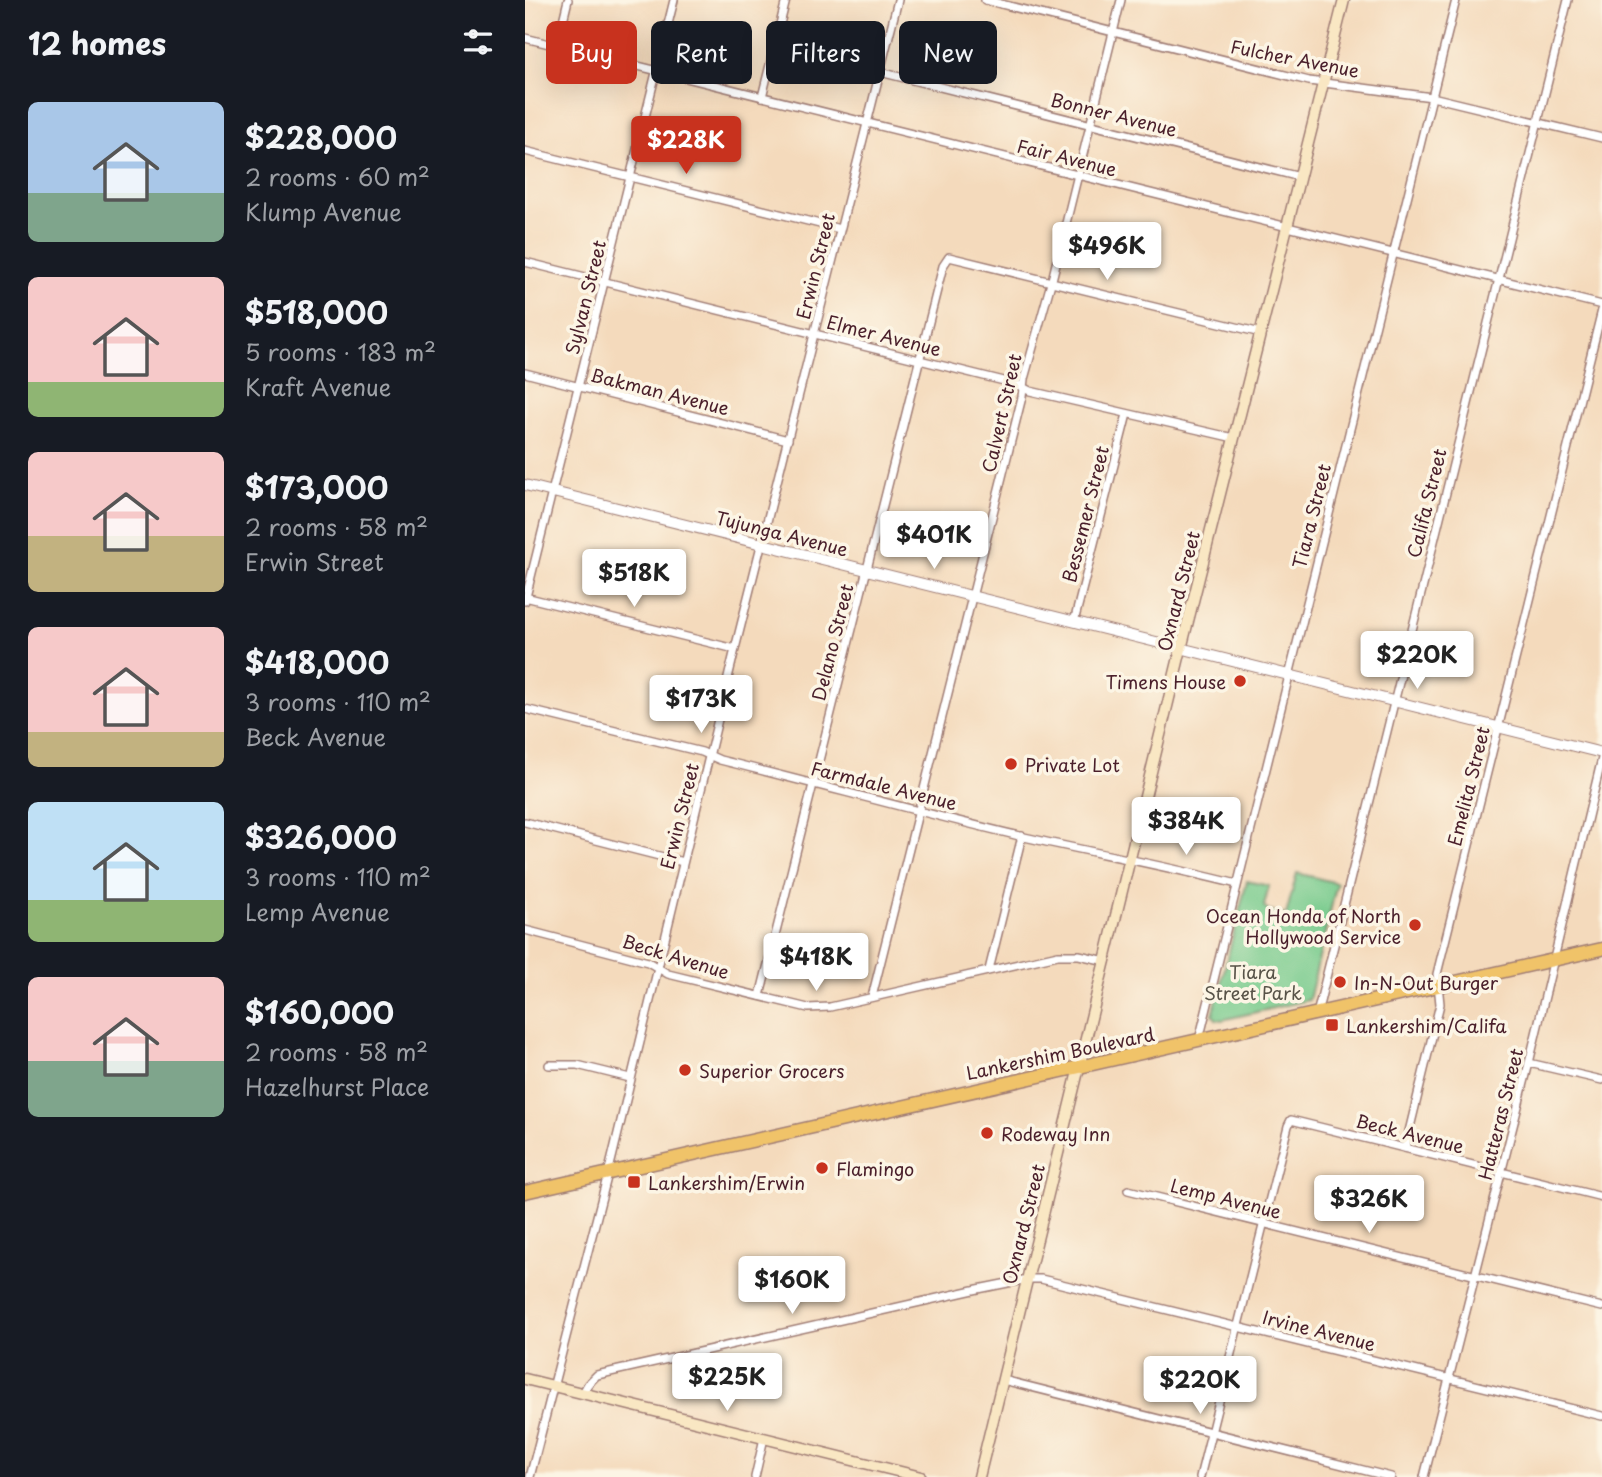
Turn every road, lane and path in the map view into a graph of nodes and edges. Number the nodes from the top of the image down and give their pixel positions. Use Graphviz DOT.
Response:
graph roads {
  1 [pos="568,0"];
  2 [pos="674,0"];
  3 [pos="786,0"];
  4 [pos="898,0"];
  5 [pos="985,0"];
  6 [pos="1121,0"];
  7 [pos="1344,0"];
  8 [pos="1456,0"];
  9 [pos="1568,0"];
  10 [pos="563,21"];
  11 [pos="669,21"];
  12 [pos="1113,33"];
  13 [pos="525,38"];
  14 [pos="546,43"];
  15 [pos="885,52"];
  16 [pos="885,73"];
  17 [pos="654,84"];
  18 [pos="710,84"];
  19 [pos="877,84"];
  20 [pos="1324,84"];
  21 [pos="762,97"];
  22 [pos="1432,97"];
  23 [pos="867,122"];
  24 [pos="1537,122"];
  25 [pos="1090,125"];
  26 [pos="1602,138"];
  27 [pos="525,151"];
  28 [pos="1078,176"];
  29 [pos="631,177"];
  30 [pos="1300,177"];
  31 [pos="1287,227"];
  32 [pos="840,229"];
  33 [pos="1393,253"];
  34 [pos="525,262"];
  35 [pos="1499,279"];
  36 [pos="605,282"];
  37 [pos="1051,283"];
  38 [pos="1602,307"];
  39 [pos="814,333"];
  40 [pos="1261,333"];
  41 [pos="920,360"];
  42 [pos="525,373"];
  43 [pos="578,387"];
  44 [pos="1023,388"];
  45 [pos="1127,414"];
  46 [pos="1234,439"];
  47 [pos="788,440"];
  48 [pos="525,485"];
  49 [pos="552,492"];
  50 [pos="762,544"];
  51 [pos="867,570"];
  52 [pos="972,596"];
  53 [pos="525,598"];
  54 [pos="1074,622"];
  55 [pos="735,649"];
  56 [pos="1181,649"];
  57 [pos="1289,675"];
  58 [pos="1394,701"];
  59 [pos="525,709"];
  60 [pos="1498,727"];
  61 [pos="710,756"];
  62 [pos="1602,756"];
  63 [pos="814,783"];
  64 [pos="918,811"];
  65 [pos="525,822"];
  66 [pos="1022,836"];
  67 [pos="1131,860"];
  68 [pos="683,862"];
  69 [pos="1237,884"];
  70 [pos="525,930"];
  71 [pos="1602,949"];
  72 [pos="1554,959"];
  73 [pos="1106,961"];
  74 [pos="657,967"];
  75 [pos="989,970"];
  76 [pos="1438,986"];
  77 [pos="760,996"];
  78 [pos="872,997"];
  79 [pos="1317,1014"];
  80 [pos="1198,1040"];
  81 [pos="1529,1063"];
  82 [pos="549,1065"];
  83 [pos="1079,1069"];
  84 [pos="631,1078"];
  85 [pos="1602,1080"];
  86 [pos="1405,1148"];
  87 [pos="608,1172"];
  88 [pos="1502,1172"];
  89 [pos="1128,1190"];
  90 [pos="525,1192"];
  91 [pos="1602,1197"];
  92 [pos="1263,1224"];
  93 [pos="1475,1276"];
  94 [pos="1028,1279"];
  95 [pos="1602,1307"];
  96 [pos="1238,1327"];
  97 [pos="525,1379"];
  98 [pos="1449,1379"];
  99 [pos="1003,1380"];
  100 [pos="554,1386"];
  101 [pos="583,1394"];
  102 [pos="1602,1416"];
  103 [pos="1211,1433"];
  104 [pos="764,1438"];
  105 [pos="530,1477"];
  106 [pos="755,1477"];
  107 [pos="921,1477"];
  108 [pos="979,1477"];
  109 [pos="1200,1477"];
  110 [pos="1391,1477"];
  111 [pos="1424,1477"];
  1 -- 10 [label="street"];
  2 -- 11 [label="street, Sylvan Street"];
  3 -- 21 [label="street"];
  4 -- 15 [label="street, Erwin Street"];
  5 -- 12 [label="street, Fulcher Avenue"];
  6 -- 12 [label="street, Calvert Street"];
  7 -- 20 [label="main road, Oxnard Street"];
  8 -- 22 [label="street, Tiara Street"];
  9 -- 24 [label="street, Califa Street"];
  12 -- 20 [label="street, Fulcher Avenue"];
  12 -- 25 [label="street, Calvert Street"];
  13 -- 14 [label="street, Fair Avenue"];
  16 -- 25 [label="street, Bonner Avenue"];
  17 -- 29 [label="street, Sylvan Street"];
  18 -- 21 [label="street, Fair Avenue"];
  19 -- 23 [label="street, Erwin Street"];
  20 -- 22 [label="street, Fulcher Avenue"];
  20 -- 30 [label="main road, Oxnard Street"];
  21 -- 23 [label="street, Fair Avenue"];
  22 -- 24 [label="street, Fulcher Avenue"];
  22 -- 33 [label="street, Tiara Street"];
  23 -- 28 [label="street, Fair Avenue"];
  23 -- 32 [label="street, Erwin Street"];
  24 -- 26 [label="street, Fulcher Avenue"];
  24 -- 35 [label="street, Califa Street"];
  25 -- 28 [label="street, Calvert Street"];
  25 -- 30 [label="street, Bonner Avenue"];
  27 -- 29 [label="street"];
  28 -- 31 [label="street, Fair Avenue"];
  28 -- 37 [label="street, Calvert Street"];
  29 -- 32 [label="street"];
  29 -- 36 [label="street, Sylvan Street"];
  30 -- 31 [label="main road, Oxnard Street"];
  31 -- 33 [label="street, Fair Avenue"];
  31 -- 40 [label="main road, Oxnard Street"];
  32 -- 39 [label="street, Erwin Street"];
  33 -- 35 [label="street, Fair Avenue"];
  33 -- 57 [label="street, Tiara Street"];
  34 -- 36 [label="street, Elmer Avenue"];
  35 -- 38 [label="street, Fair Avenue"];
  35 -- 58 [label="street, Califa Street"];
  36 -- 39 [label="street, Elmer Avenue"];
  36 -- 43 [label="street, Sylvan Street"];
  37 -- 40 [label="street"];
  37 -- 41 [label="street, Delano Street"];
  37 -- 44 [label="street, Calvert Street"];
  38 -- 60 [label="street, Emelita Street"];
  39 -- 41 [label="street, Elmer Avenue"];
  39 -- 47 [label="street, Erwin Street"];
  40 -- 46 [label="main road, Oxnard Street"];
  41 -- 44 [label="street, Elmer Avenue"];
  41 -- 51 [label="street, Delano Street"];
  42 -- 43 [label="street, Bakman Avenue"];
  43 -- 47 [label="street, Bakman Avenue"];
  43 -- 49 [label="street, Sylvan Street"];
  44 -- 45 [label="street, Elmer Avenue"];
  44 -- 52 [label="street, Calvert Street"];
  45 -- 46 [label="street, Elmer Avenue"];
  45 -- 54 [label="street, Bessemer Street"];
  46 -- 56 [label="main road, Oxnard Street"];
  47 -- 50 [label="street, Erwin Street"];
  48 -- 49 [label="street, Tujunga Avenue"];
  49 -- 50 [label="street, Tujunga Avenue"];
  49 -- 53 [label="street, Sylvan Street"];
  50 -- 51 [label="street, Tujunga Avenue"];
  50 -- 55 [label="street, Erwin Street"];
  51 -- 52 [label="street, Tujunga Avenue"];
  51 -- 63 [label="street, Delano Street"];
  52 -- 54 [label="street, Tujunga Avenue"];
  52 -- 64 [label="street, Calvert Street"];
  53 -- 55 [label="street"];
  54 -- 56 [label="street, Tujunga Avenue"];
  55 -- 61 [label="street, Erwin Street"];
  56 -- 57 [label="street, Tujunga Avenue"];
  56 -- 67 [label="main road, Oxnard Street"];
  57 -- 58 [label="street, Tujunga Avenue"];
  57 -- 69 [label="street, Tiara Street"];
  58 -- 60 [label="street, Tujunga Avenue"];
  58 -- 79 [label="street, Califa Street"];
  59 -- 61 [label="street, Farmdale Avenue"];
  60 -- 62 [label="street, Tujunga Avenue"];
  60 -- 76 [label="street, Emelita Street"];
  61 -- 63 [label="street, Farmdale Avenue"];
  61 -- 68 [label="street, Erwin Street"];
  62 -- 72 [label="street, Hatteras Street"];
  63 -- 64 [label="street, Farmdale Avenue"];
  63 -- 77 [label="street, Delano Street"];
  64 -- 66 [label="street, Farmdale Avenue"];
  64 -- 78 [label="street, Calvert Street"];
  65 -- 68 [label="street"];
  66 -- 67 [label="street, Farmdale Avenue"];
  66 -- 75 [label="street"];
  67 -- 69 [label="street, Farmdale Avenue"];
  67 -- 73 [label="main road, Oxnard Street"];
  68 -- 74 [label="street, Erwin Street"];
  69 -- 80 [label="street, Tiara Street"];
  70 -- 74 [label="street, Beck Avenue"];
  71 -- 72 [label="main road, Lankershim Boulevard"];
  72 -- 76 [label="main road, Lankershim Boulevard"];
  72 -- 81 [label="street, Hatteras Street"];
  73 -- 75 [label="street, Beck Avenue"];
  73 -- 83 [label="main road, Oxnard Street"];
  74 -- 77 [label="street, Beck Avenue"];
  74 -- 84 [label="street, Erwin Street"];
  75 -- 78 [label="street, Beck Avenue"];
  76 -- 79 [label="main road, Lankershim Boulevard"];
  76 -- 86 [label="street, Emelita Street"];
  77 -- 78 [label="street, Beck Avenue"];
  79 -- 80 [label="main road, Lankershim Boulevard"];
  80 -- 83 [label="main road, Lankershim Boulevard"];
  81 -- 85 [label="street"];
  81 -- 88 [label="street, Hatteras Street"];
  82 -- 84 [label="street"];
  83 -- 87 [label="main road, Lankershim Boulevard"];
  83 -- 94 [label="main road, Oxnard Street"];
  84 -- 87 [label="street, Erwin Street"];
  86 -- 88 [label="street, Beck Avenue"];
  86 -- 92 [label="street, Beck Avenue"];
  87 -- 90 [label="main road, Lankershim Boulevard"];
  87 -- 100 [label="street, Erwin Street"];
  88 -- 91 [label="street, Beck Avenue"];
  88 -- 93 [label="street, Hatteras Street"];
  89 -- 92 [label="street, Lemp Avenue"];
  92 -- 93 [label="street, Lemp Avenue"];
  92 -- 96 [label="street"];
  93 -- 95 [label="street, Lemp Avenue"];
  93 -- 98 [label="street, Hatteras Street"];
  94 -- 96 [label="street, Irvine Avenue"];
  94 -- 99 [label="main road, Oxnard Street"];
  94 -- 101 [label="street"];
  96 -- 98 [label="street, Irvine Avenue"];
  96 -- 103 [label="street"];
  97 -- 100 [label="main road"];
  98 -- 102 [label="street, Irvine Avenue"];
  98 -- 111 [label="street, Hatteras Street"];
  99 -- 103 [label="street"];
  99 -- 108 [label="main road, Oxnard Street"];
  100 -- 101 [label="main road"];
  100 -- 105 [label="street, Erwin Street"];
  101 -- 104 [label="main road"];
  103 -- 109 [label="street"];
  103 -- 110 [label="street"];
  104 -- 106 [label="street"];
  104 -- 107 [label="main road"];
}
